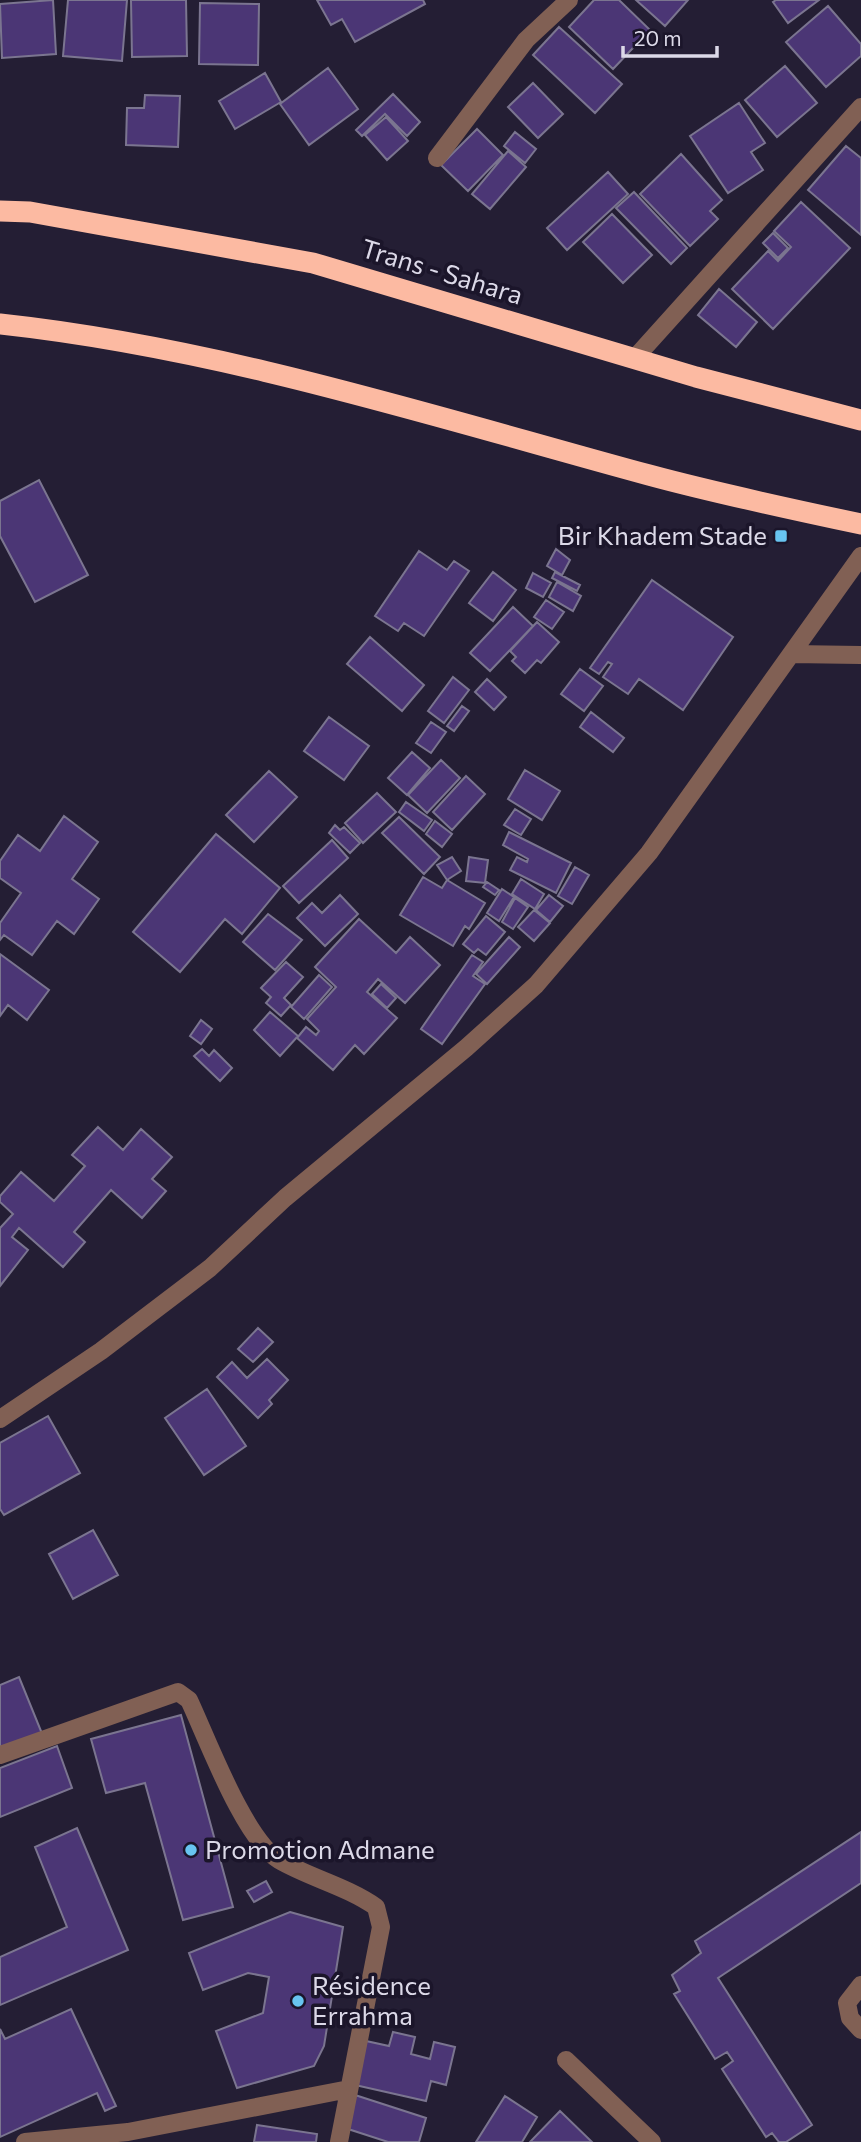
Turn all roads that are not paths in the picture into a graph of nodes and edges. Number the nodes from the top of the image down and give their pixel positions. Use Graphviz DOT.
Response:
graph roads {
  1 [pos="569,0"];
  2 [pos="861,107"];
  3 [pos="437,158"];
  4 [pos="0,211"];
  5 [pos="0,324"];
  6 [pos="634,359"];
  7 [pos="861,420"];
  8 [pos="861,524"];
  9 [pos="861,556"];
  10 [pos="791,654"];
  11 [pos="861,655"];
  12 [pos="0,1419"];
  13 [pos="0,1755"];
  14 [pos="861,1985"];
  15 [pos="861,2030"];
  16 [pos="566,2060"];
  17 [pos="349,2089"];
  18 [pos="128,2137"];
  19 [pos="25,2142"];
  20 [pos="338,2142"];
  21 [pos="652,2142"];
  1 -- 3 [label="street"];
  2 -- 6 [label="street"];
  4 -- 6 [label="highway, Trans - Sahara"];
  5 -- 8 [label="highway"];
  6 -- 7 [label="highway, Trans - Sahara"];
  9 -- 10 [label="street"];
  10 -- 11 [label="street"];
  10 -- 12 [label="street"];
  13 -- 17 [label="street"];
  14 -- 15 [label="street"];
  16 -- 21 [label="street"];
  17 -- 18 [label="street"];
  17 -- 20 [label="street"];
  18 -- 19 [label="street"];
}
